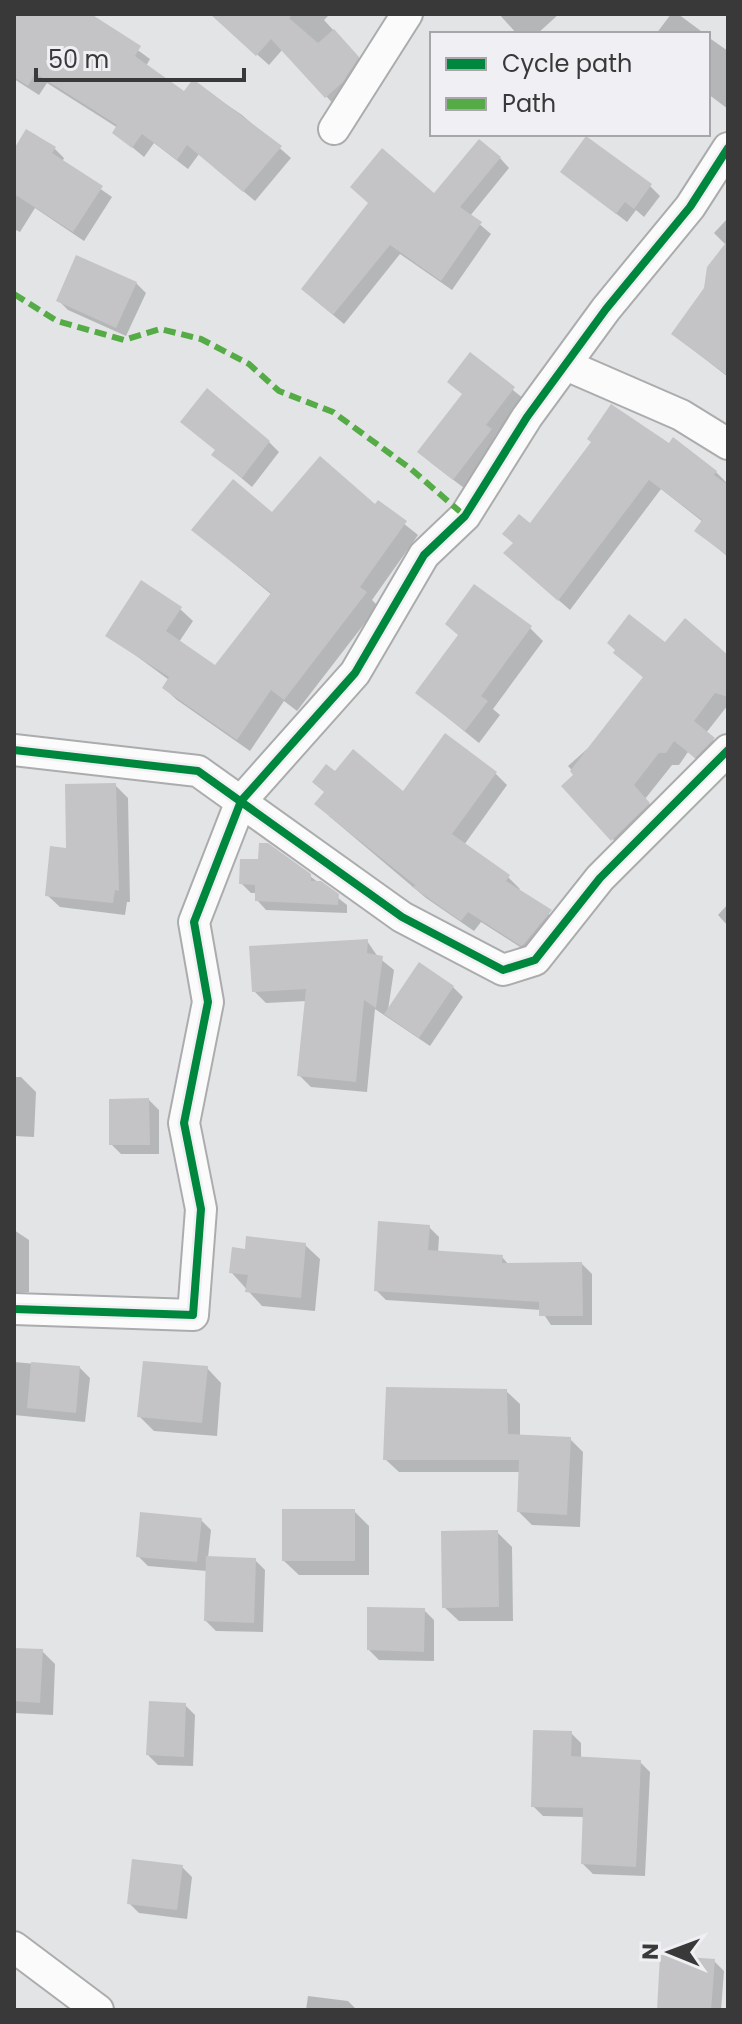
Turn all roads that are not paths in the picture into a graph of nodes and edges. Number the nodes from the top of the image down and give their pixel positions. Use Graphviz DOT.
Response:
graph roads {
  1 [pos="407,14"];
  2 [pos="334,129"];
  3 [pos="728,148"];
  4 [pos="566,365"];
  5 [pos="728,444"];
  6 [pos="14,750"];
  7 [pos="728,750"];
  8 [pos="241,801"];
  9 [pos="14,1309"];
  10 [pos="14,1947"];
  11 [pos="98,2010"];
  1 -- 2 [label="street"];
  3 -- 4 [label="street"];
  4 -- 5 [label="street"];
  4 -- 8 [label="street"];
  6 -- 8 [label="street"];
  7 -- 8 [label="street"];
  8 -- 9 [label="street"];
  10 -- 11 [label="street"];
}
